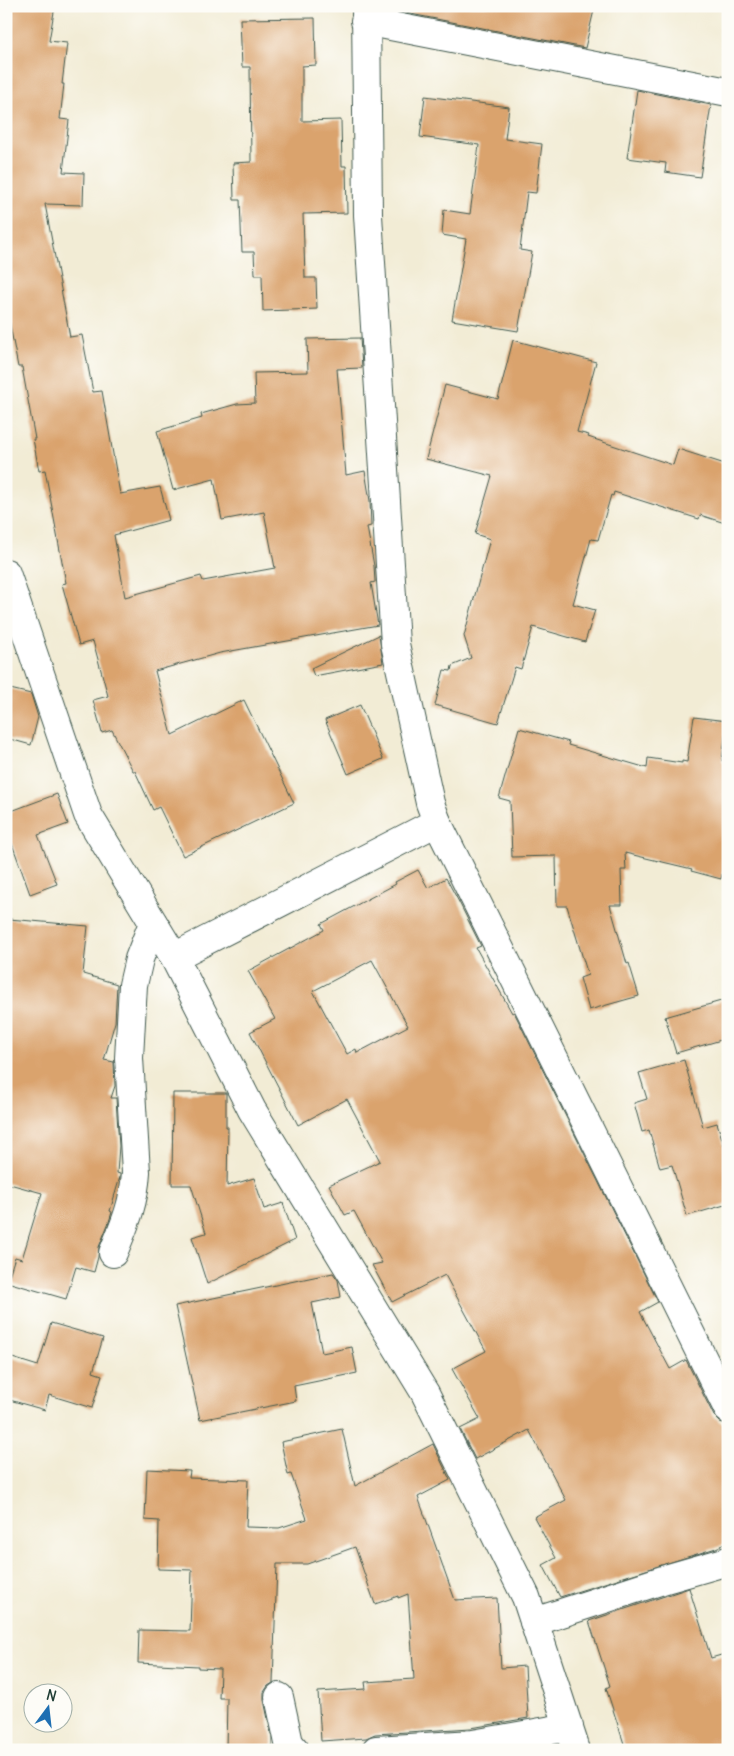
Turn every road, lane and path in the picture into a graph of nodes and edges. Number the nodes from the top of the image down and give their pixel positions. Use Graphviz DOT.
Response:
graph roads {
  1 [pos="366,14"];
  2 [pos="728,92"];
  3 [pos="6,573"];
  4 [pos="437,822"];
  5 [pos="154,923"];
  6 [pos="174,957"];
  7 [pos="113,1253"];
  8 [pos="728,1409"];
  9 [pos="728,1561"];
  10 [pos="534,1622"];
  11 [pos="279,1697"];
  12 [pos="572,1739"];
  13 [pos="295,1750"];
  14 [pos="376,1750"];
  1 -- 2 [label="street"];
  1 -- 4 [label="street"];
  3 -- 5 [label="street"];
  4 -- 6 [label="street"];
  4 -- 8 [label="street"];
  5 -- 6 [label="street"];
  5 -- 7 [label="street"];
  6 -- 10 [label="street"];
  9 -- 10 [label="street"];
  10 -- 12 [label="street"];
  11 -- 13 [label="street"];
  12 -- 14 [label="street"];
}
